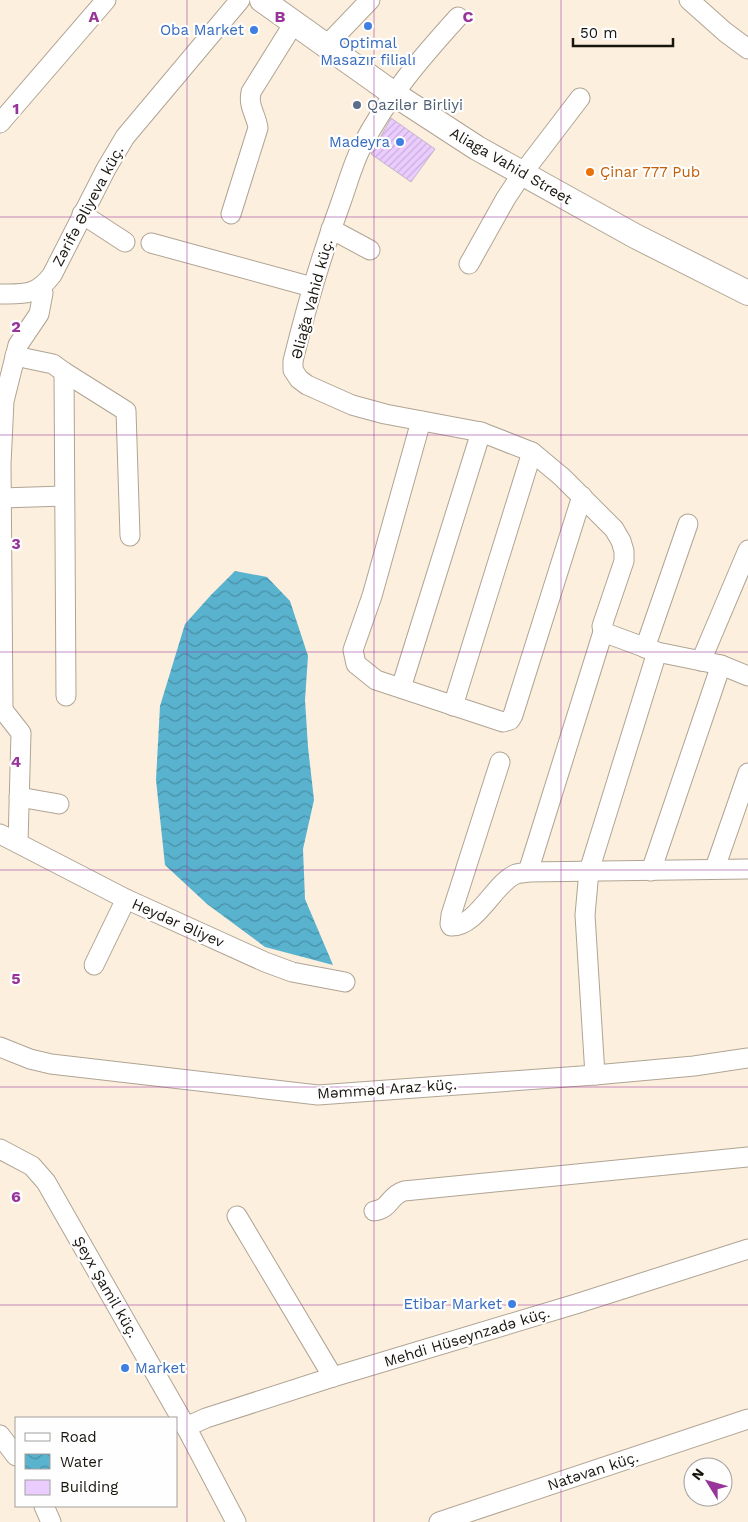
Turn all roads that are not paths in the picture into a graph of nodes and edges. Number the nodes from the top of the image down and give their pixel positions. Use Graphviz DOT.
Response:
graph roads {
  1 [pos="106,0"];
  2 [pos="240,0"];
  3 [pos="262,0"];
  4 [pos="370,0"];
  5 [pos="690,0"];
  6 [pos="458,17"];
  7 [pos="294,24"];
  8 [pos="325,47"];
  9 [pos="748,49"];
  10 [pos="394,94"];
  11 [pos="580,98"];
  12 [pos="0,123"];
  13 [pos="522,174"];
  14 [pos="82,214"];
  15 [pos="232,214"];
  16 [pos="331,229"];
  17 [pos="125,242"];
  18 [pos="151,243"];
  19 [pos="370,250"];
  20 [pos="469,264"];
  21 [pos="312,287"];
  22 [pos="41,288"];
  23 [pos="748,293"];
  24 [pos="0,294"];
  25 [pos="15,356"];
  26 [pos="64,372"];
  27 [pos="421,421"];
  28 [pos="481,432"];
  29 [pos="532,452"];
  30 [pos="64,496"];
  31 [pos="1,498"];
  32 [pos="588,502"];
  33 [pos="688,524"];
  34 [pos="130,536"];
  35 [pos="748,550"];
  36 [pos="603,632"];
  37 [pos="651,650"];
  38 [pos="701,661"];
  39 [pos="722,665"];
  40 [pos="748,676"];
  41 [pos="401,688"];
  42 [pos="66,696"];
  43 [pos="453,706"];
  44 [pos="500,762"];
  45 [pos="748,774"];
  46 [pos="19,797"];
  47 [pos="59,804"];
  48 [pos="0,834"];
  49 [pos="18,843"];
  50 [pos="715,868"];
  51 [pos="748,869"];
  52 [pos="589,871"];
  53 [pos="651,871"];
  54 [pos="528,872"];
  55 [pos="126,900"];
  56 [pos="94,965"];
  57 [pos="345,982"];
  58 [pos="0,1047"];
  59 [pos="748,1058"];
  60 [pos="595,1075"];
  61 [pos="0,1149"];
  62 [pos="748,1157"];
  63 [pos="374,1212"];
  64 [pos="238,1216"];
  65 [pos="748,1249"];
  66 [pos="333,1377"];
  67 [pos="748,1419"];
  68 [pos="186,1427"];
  69 [pos="0,1435"];
  70 [pos="15,1455"];
  71 [pos="44,1507"];
  72 [pos="51,1522"];
  73 [pos="236,1522"];
  74 [pos="439,1522"];
  1 -- 12 [label="street"];
  2 -- 14 [label="street, Zərifə Əliyeva küç."];
  3 -- 7 [label="main road, Aliaga Vahid Street"];
  4 -- 8 [label="street"];
  5 -- 9 [label="street"];
  6 -- 10 [label="street, Əliağa Vahid küç."];
  7 -- 8 [label="main road, Aliaga Vahid Street"];
  7 -- 15 [label="street"];
  8 -- 10 [label="main road, Aliaga Vahid Street"];
  10 -- 13 [label="main road, Aliaga Vahid Street"];
  10 -- 16 [label="street, Əliağa Vahid küç."];
  11 -- 13 [label="street"];
  13 -- 20 [label="street"];
  13 -- 23 [label="main road, Aliaga Vahid Street"];
  14 -- 17 [label="street"];
  14 -- 22 [label="street, Zərifə Əliyeva küç."];
  16 -- 19 [label="street"];
  16 -- 21 [label="street, Əliağa Vahid küç."];
  18 -- 21 [label="street"];
  21 -- 27 [label="street, Əliağa Vahid küç."];
  22 -- 24 [label="street"];
  22 -- 25 [label="street"];
  25 -- 26 [label="street"];
  25 -- 31 [label="street"];
  26 -- 30 [label="street"];
  26 -- 34 [label="street"];
  27 -- 28 [label="street, Əliağa Vahid küç."];
  27 -- 41 [label="street"];
  28 -- 29 [label="street, Əliağa Vahid küç."];
  28 -- 41 [label="street"];
  29 -- 32 [label="street, Əliağa Vahid küç."];
  29 -- 43 [label="street"];
  30 -- 31 [label="street"];
  30 -- 42 [label="street"];
  31 -- 46 [label="street"];
  32 -- 36 [label="street, Əliağa Vahid küç."];
  32 -- 43 [label="street"];
  33 -- 37 [label="street"];
  35 -- 38 [label="street"];
  36 -- 37 [label="street"];
  36 -- 54 [label="street, Əliağa Vahid küç."];
  37 -- 38 [label="street"];
  37 -- 52 [label="street"];
  38 -- 39 [label="street"];
  39 -- 40 [label="street"];
  39 -- 53 [label="street"];
  41 -- 43 [label="street"];
  44 -- 54 [label="street"];
  45 -- 50 [label="street"];
  46 -- 47 [label="street"];
  46 -- 49 [label="street"];
  48 -- 49 [label="street, Heydər Əliyev"];
  49 -- 55 [label="street, Heydər Əliyev"];
  50 -- 51 [label="street"];
  50 -- 53 [label="street"];
  52 -- 53 [label="street"];
  52 -- 54 [label="street"];
  52 -- 60 [label="street"];
  55 -- 56 [label="street"];
  55 -- 57 [label="street, Heydər Əliyev"];
  58 -- 60 [label="street, Məmməd Araz küç."];
  59 -- 60 [label="street, Məmməd Araz küç."];
  61 -- 68 [label="street, Şeyx Şamil küç."];
  62 -- 63 [label="street"];
  64 -- 66 [label="street"];
  65 -- 66 [label="street, Mehdi Hüseynzadə küç."];
  66 -- 68 [label="street, Mehdi Hüseynzadə küç."];
  67 -- 74 [label="street, Natəvan küç."];
  68 -- 73 [label="street, Şeyx Şamil küç."];
  69 -- 70 [label="street"];
  71 -- 72 [label="street"];
}
